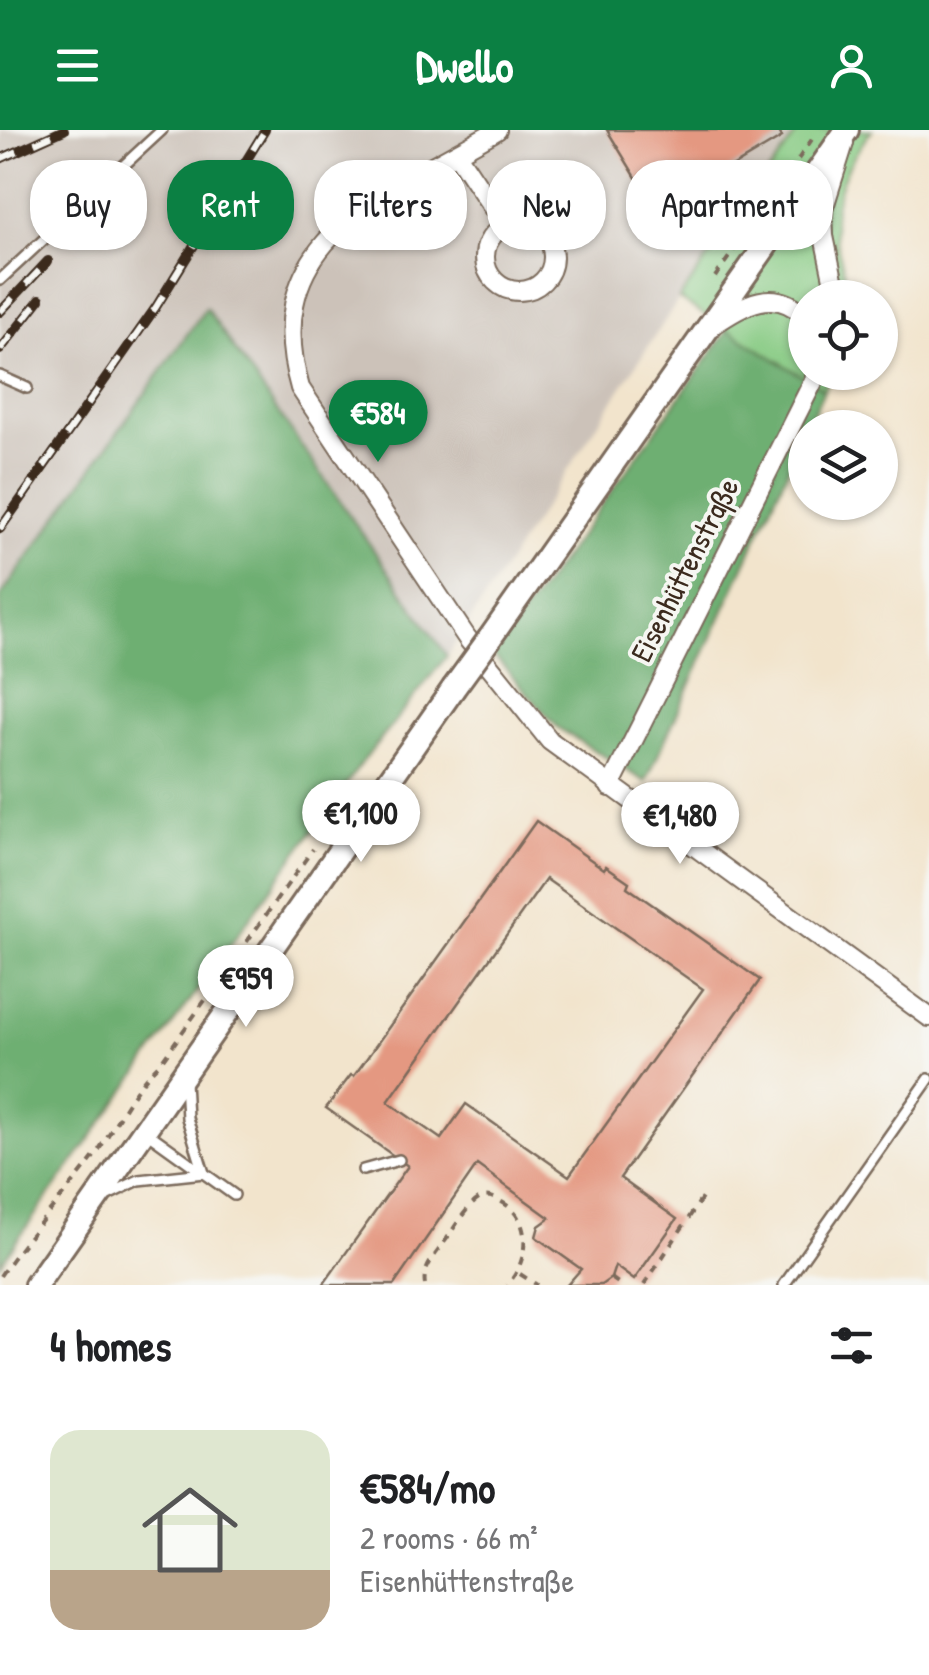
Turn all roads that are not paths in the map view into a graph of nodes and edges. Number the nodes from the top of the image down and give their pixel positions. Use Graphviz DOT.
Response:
graph roads {
  1 [pos="162,130"];
  2 [pos="497,130"];
  3 [pos="848,130"];
  4 [pos="457,154"];
  5 [pos="487,199"];
  6 [pos="0,280"];
  7 [pos="833,280"];
  8 [pos="788,303"];
  9 [pos="709,328"];
  10 [pos="0,376"];
  11 [pos="27,388"];
  12 [pos="808,390"];
  13 [pos="610,787"];
  14 [pos="929,1017"];
  15 [pos="186,1070"];
  16 [pos="929,1079"];
  17 [pos="143,1130"];
  18 [pos="399,1160"];
  19 [pos="363,1170"];
  20 [pos="204,1173"];
  21 [pos="234,1194"];
  22 [pos="92,1203"];
  23 [pos="36,1285"];
  24 [pos="784,1285"];
  1 -- 6 [label="lane"];
  2 -- 4 [label="street"];
  3 -- 7 [label="street"];
  3 -- 9 [label="street"];
  4 -- 5 [label="street"];
  4 -- 13 [label="street"];
  8 -- 9 [label="street"];
  9 -- 15 [label="street, bridge"];
  10 -- 11 [label="lane"];
  12 -- 13 [label="street, Eisenhüttenstraße"];
  13 -- 14 [label="street"];
  15 -- 17 [label="street"];
  15 -- 20 [label="lane"];
  16 -- 24 [label="lane"];
  17 -- 20 [label="lane"];
  17 -- 22 [label="street"];
  18 -- 19 [label="lane"];
  20 -- 21 [label="lane"];
  20 -- 22 [label="lane"];
  22 -- 23 [label="street"];
}
